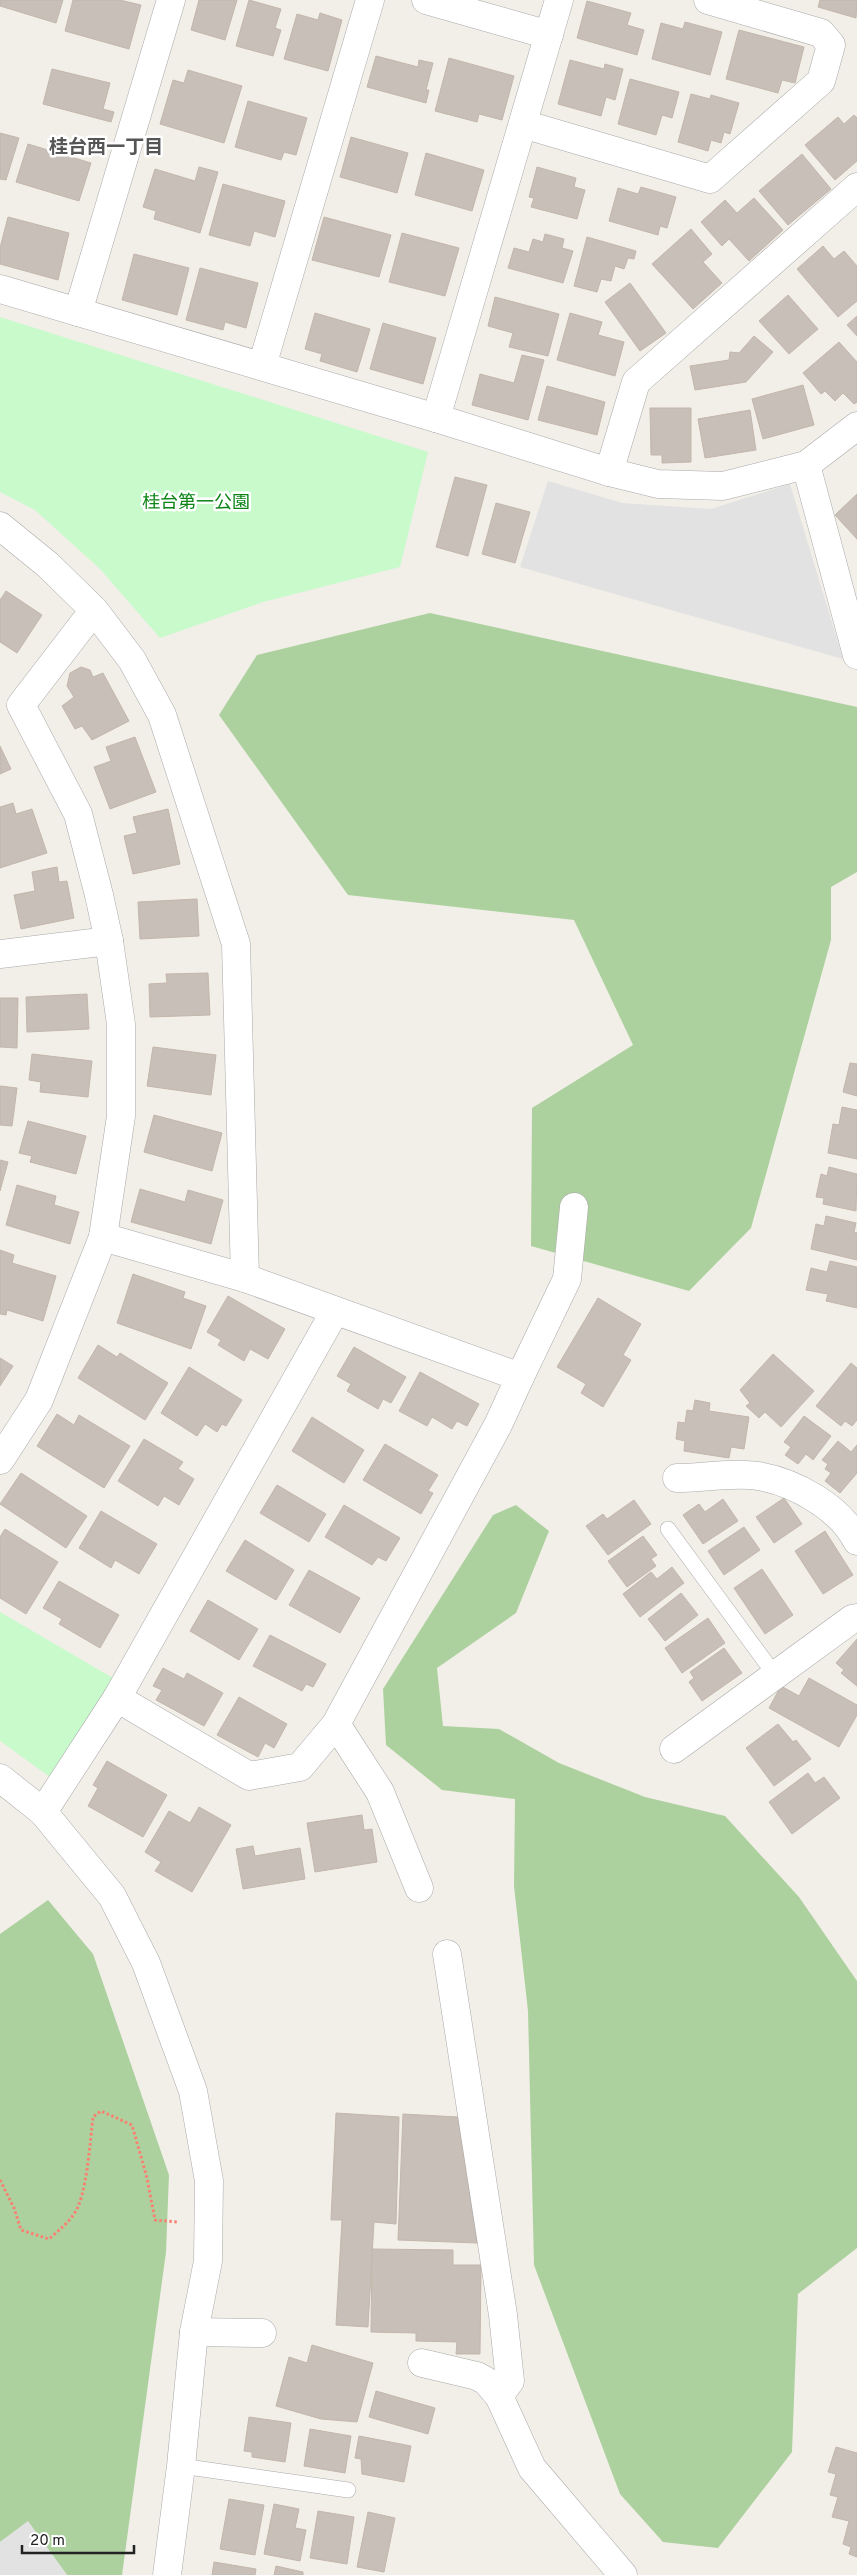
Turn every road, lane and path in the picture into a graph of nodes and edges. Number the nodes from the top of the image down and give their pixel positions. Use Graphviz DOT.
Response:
graph roads {
  1 [pos="171,0"];
  2 [pos="370,0"];
  3 [pos="426,0"];
  4 [pos="559,0"];
  5 [pos="708,0"];
  6 [pos="549,35"];
  7 [pos="523,124"];
  8 [pos="857,187"];
  9 [pos="0,289"];
  10 [pos="78,312"];
  11 [pos="262,366"];
  12 [pos="436,418"];
  13 [pos="857,426"];
  14 [pos="806,465"];
  15 [pos="609,472"];
  16 [pos="0,526"];
  17 [pos="94,610"];
  18 [pos="857,655"];
  19 [pos="109,941"];
  20 [pos="0,954"];
  21 [pos="574,1207"];
  22 [pos="103,1237"];
  23 [pos="245,1278"];
  24 [pos="335,1311"];
  25 [pos="520,1377"];
  26 [pos="0,1460"];
  27 [pos="677,1478"];
  28 [pos="668,1529"];
  29 [pos="857,1541"];
  30 [pos="857,1618"];
  31 [pos="775,1675"];
  32 [pos="118,1698"];
  33 [pos="336,1724"];
  34 [pos="674,1748"];
  35 [pos="0,1778"];
  36 [pos="43,1812"];
  37 [pos="418,1888"];
  38 [pos="447,1954"];
  39 [pos="0,2180"];
  40 [pos="179,2222"];
  41 [pos="194,2332"];
  42 [pos="262,2333"];
  43 [pos="422,2363"];
  44 [pos="499,2396"];
  45 [pos="181,2466"];
  46 [pos="348,2490"];
  47 [pos="167,2575"];
  48 [pos="623,2575"];
  1 -- 10 [label="street"];
  2 -- 11 [label="street"];
  3 -- 6 [label="street"];
  4 -- 6 [label="street"];
  5 -- 7 [label="street"];
  6 -- 7 [label="street"];
  7 -- 12 [label="street"];
  8 -- 15 [label="street"];
  9 -- 10 [label="street"];
  10 -- 11 [label="street"];
  11 -- 12 [label="street"];
  12 -- 15 [label="street"];
  13 -- 14 [label="street"];
  14 -- 15 [label="street"];
  14 -- 18 [label="street"];
  16 -- 17 [label="street"];
  17 -- 19 [label="street"];
  17 -- 23 [label="street"];
  19 -- 20 [label="street"];
  19 -- 22 [label="street"];
  21 -- 25 [label="street"];
  22 -- 23 [label="street"];
  22 -- 26 [label="street"];
  23 -- 24 [label="street"];
  24 -- 25 [label="street"];
  24 -- 32 [label="street"];
  25 -- 33 [label="street"];
  27 -- 29 [label="street"];
  28 -- 31 [label="lane"];
  30 -- 31 [label="street"];
  31 -- 34 [label="street"];
  32 -- 33 [label="street"];
  32 -- 36 [label="street"];
  33 -- 37 [label="street"];
  35 -- 36 [label="street"];
  36 -- 41 [label="street"];
  38 -- 44 [label="street"];
  39 -- 40 [label="path"];
  41 -- 42 [label="street"];
  41 -- 45 [label="street"];
  43 -- 44 [label="street"];
  44 -- 48 [label="street"];
  45 -- 46 [label="lane"];
  45 -- 47 [label="street"];
}
